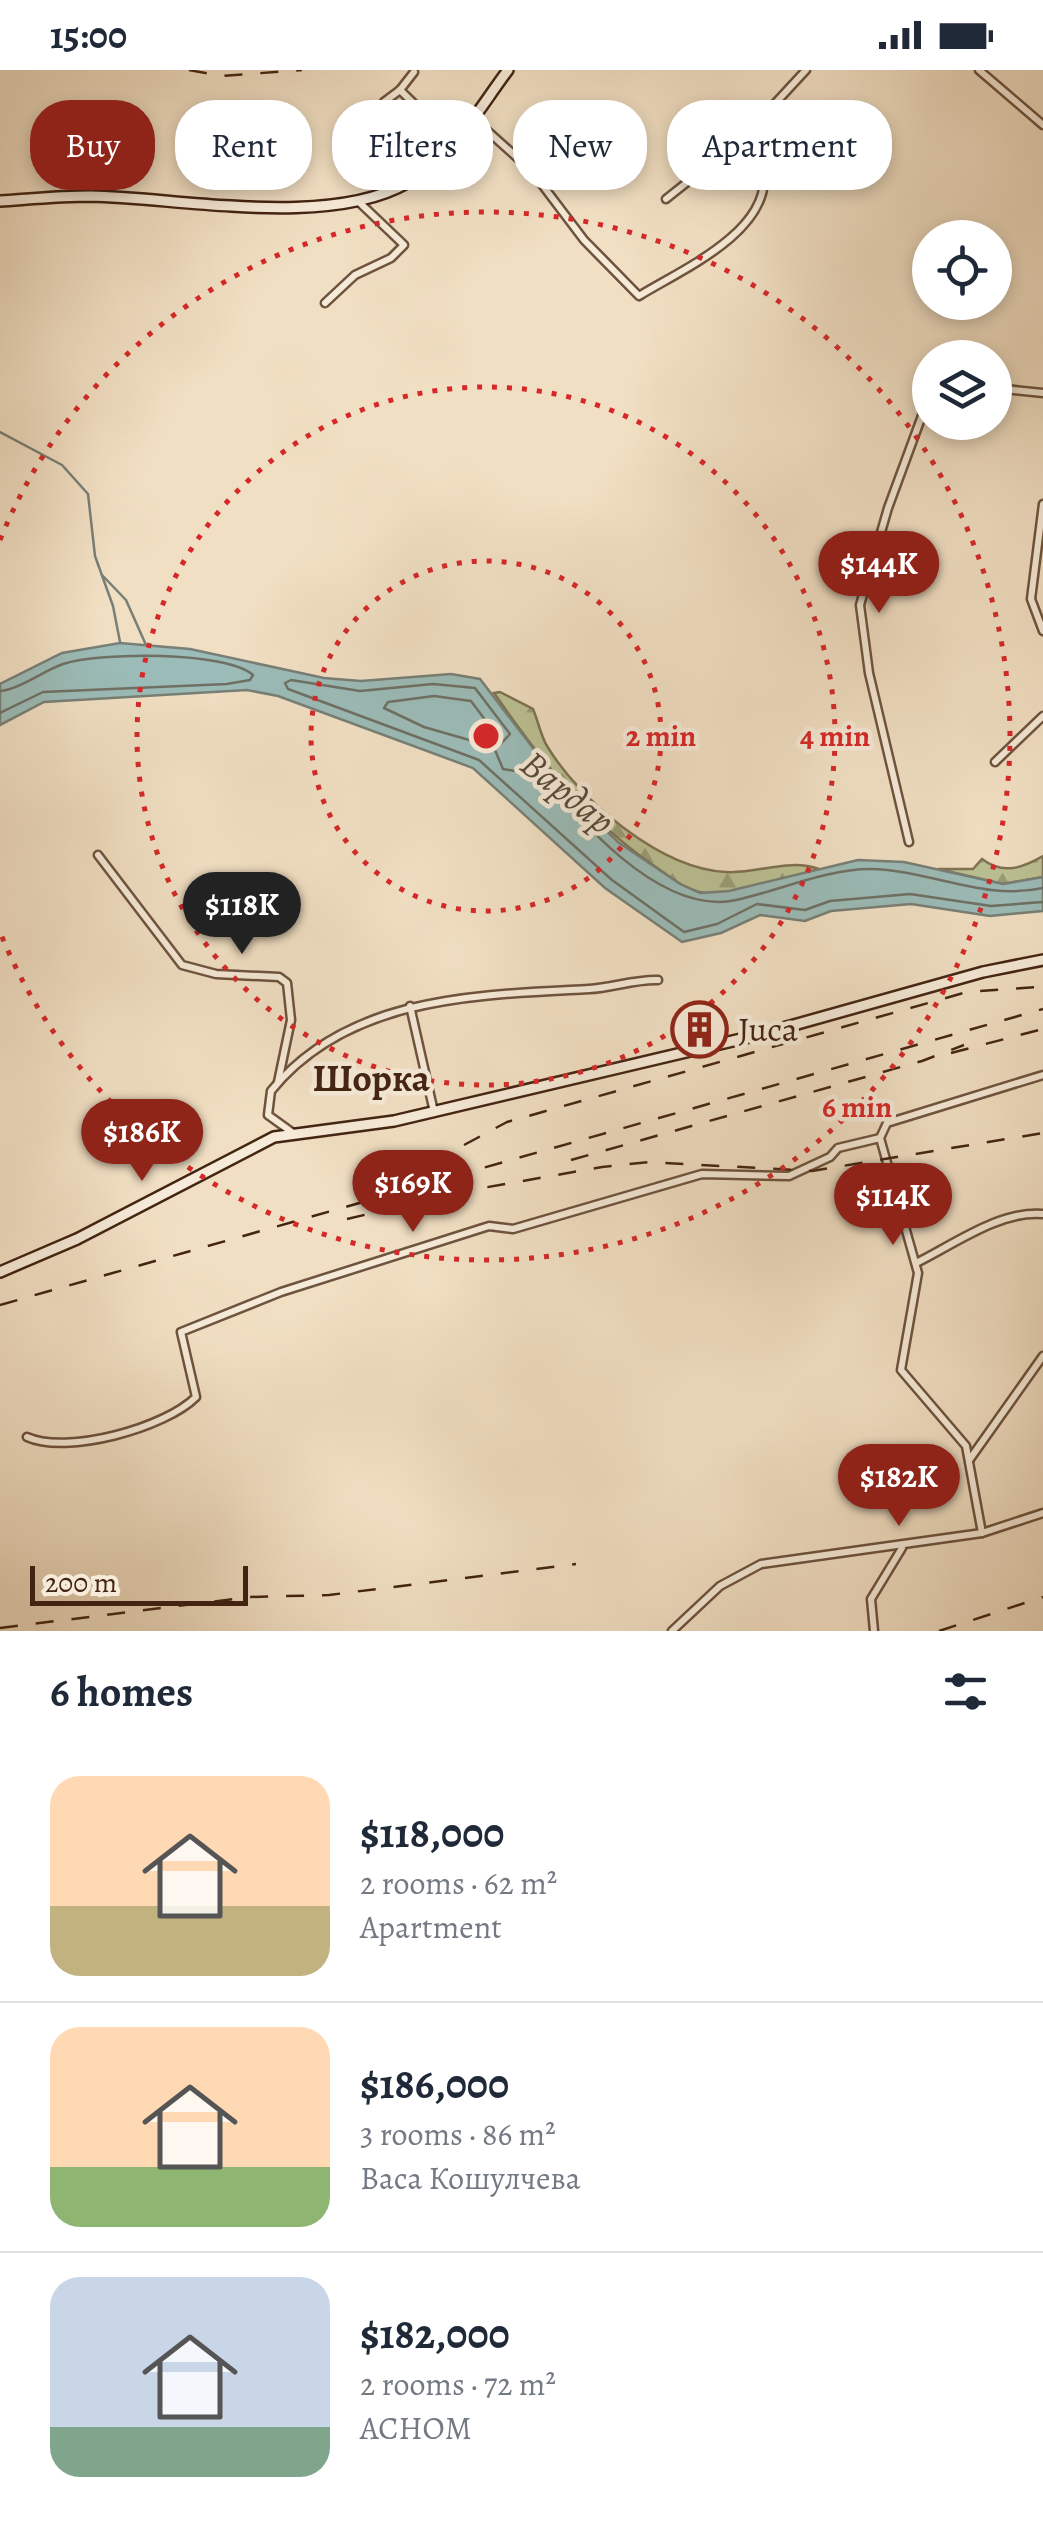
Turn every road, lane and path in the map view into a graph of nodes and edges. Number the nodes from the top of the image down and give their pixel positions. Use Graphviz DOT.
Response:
graph roads {
  1 [pos="508,70"];
  2 [pos="806,70"];
  3 [pos="979,70"];
  4 [pos="414,72"];
  5 [pos="400,90"];
  6 [pos="387,100"];
  7 [pos="410,100"];
  8 [pos="486,100"];
  9 [pos="778,100"];
  10 [pos="1043,125"];
  11 [pos="493,136"];
  12 [pos="390,190"];
  13 [pos="678,190"];
  14 [pos="763,190"];
  15 [pos="666,199"];
  16 [pos="0,201"];
  17 [pos="359,202"];
  18 [pos="325,302"];
  19 [pos="1012,390"];
  20 [pos="1043,393"];
  21 [pos="913,440"];
  22 [pos="1043,504"];
  23 [pos="1043,632"];
  24 [pos="1043,716"];
  25 [pos="995,762"];
  26 [pos="909,842"];
  27 [pos="98,856"];
  28 [pos="1043,960"];
  29 [pos="658,980"];
  30 [pos="410,1006"];
  31 [pos="1043,1075"];
  32 [pos="278,1083"];
  33 [pos="434,1112"];
  34 [pos="294,1134"];
  35 [pos="880,1138"];
  36 [pos="1043,1214"];
  37 [pos="916,1263"];
  38 [pos="0,1272"];
  39 [pos="1043,1356"];
  40 [pos="27,1437"];
  41 [pos="970,1460"];
  42 [pos="1043,1514"];
  43 [pos="982,1533"];
  44 [pos="903,1546"];
  45 [pos="672,1631"];
  46 [pos="874,1631"];
  1 -- 8 [label="main road"];
  2 -- 9 [label="street"];
  3 -- 10 [label="street"];
  4 -- 5 [label="street"];
  5 -- 6 [label="street"];
  5 -- 7 [label="street"];
  11 -- 14 [label="street"];
  12 -- 17 [label="main road"];
  13 -- 15 [label="street"];
  16 -- 17 [label="main road"];
  17 -- 18 [label="street"];
  19 -- 20 [label="street"];
  21 -- 26 [label="street"];
  22 -- 23 [label="street"];
  24 -- 25 [label="street"];
  27 -- 32 [label="street"];
  28 -- 33 [label="main road"];
  29 -- 30 [label="street"];
  30 -- 32 [label="street"];
  30 -- 33 [label="street"];
  31 -- 35 [label="street"];
  32 -- 34 [label="street"];
  33 -- 34 [label="main road"];
  34 -- 38 [label="main road"];
  35 -- 37 [label="street"];
  35 -- 40 [label="street"];
  36 -- 37 [label="street"];
  37 -- 41 [label="street"];
  39 -- 41 [label="street"];
  41 -- 43 [label="street"];
  42 -- 43 [label="street"];
  43 -- 44 [label="street"];
  44 -- 45 [label="street"];
  44 -- 46 [label="street"];
}
